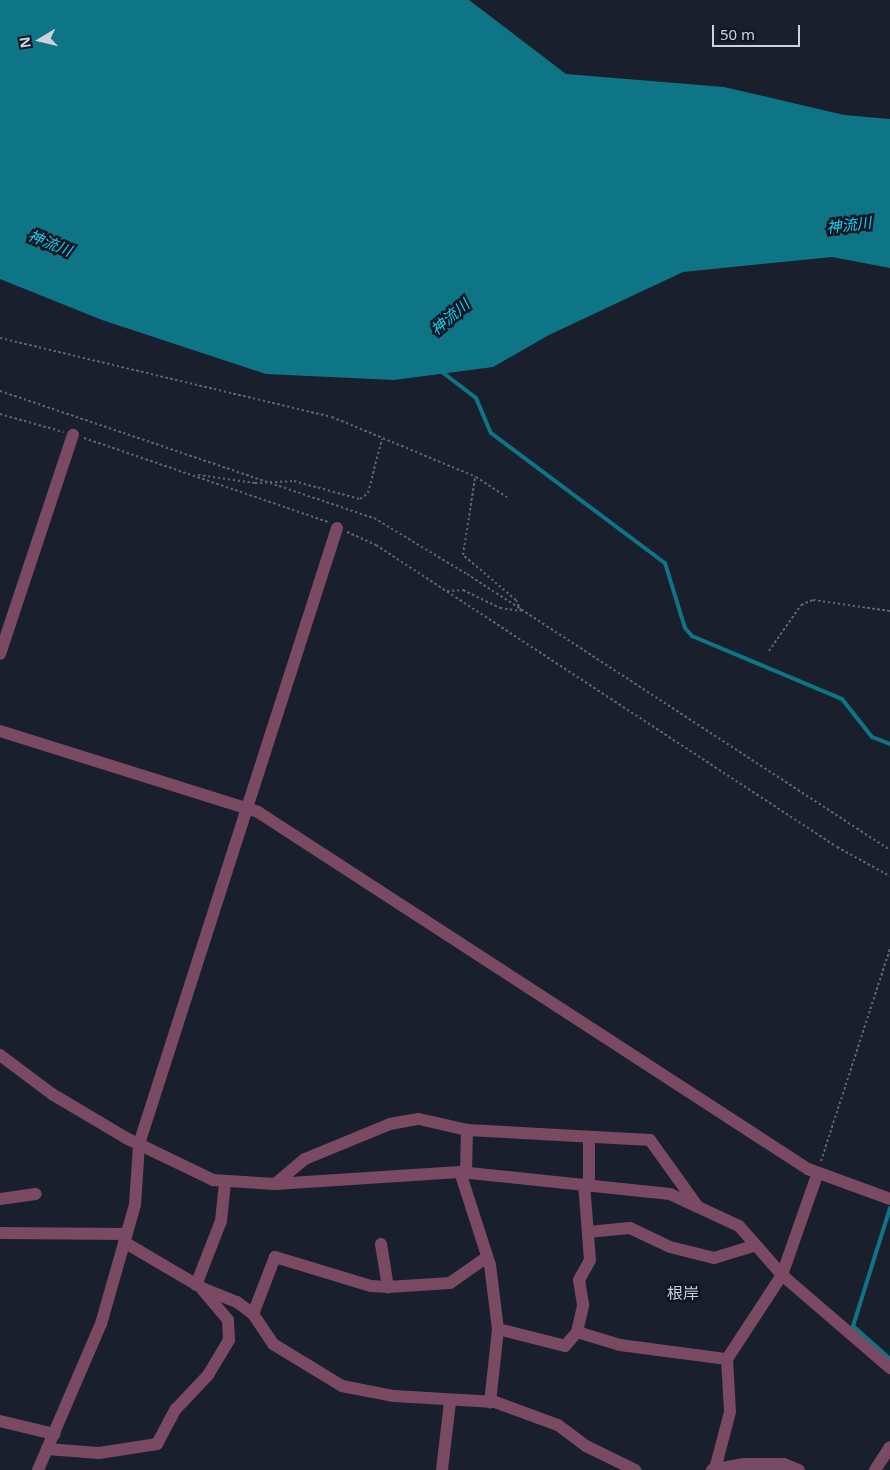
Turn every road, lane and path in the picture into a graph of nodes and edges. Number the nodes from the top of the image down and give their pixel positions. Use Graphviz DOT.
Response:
graph roads {
  1 [pos="0,338"];
  2 [pos="0,392"];
  3 [pos="0,414"];
  4 [pos="73,435"];
  5 [pos="382,438"];
  6 [pos="196,475"];
  7 [pos="476,477"];
  8 [pos="274,480"];
  9 [pos="507,497"];
  10 [pos="337,528"];
  11 [pos="447,591"];
  12 [pos="521,611"];
  13 [pos="890,611"];
  14 [pos="769,651"];
  15 [pos="0,654"];
  16 [pos="0,731"];
  17 [pos="247,809"];
  18 [pos="890,850"];
  19 [pos="890,876"];
  20 [pos="890,949"];
  21 [pos="0,1055"];
  22 [pos="467,1130"];
  23 [pos="590,1137"];
  24 [pos="139,1144"];
  25 [pos="463,1172"];
  26 [pos="817,1175"];
  27 [pos="225,1182"];
  28 [pos="275,1184"];
  29 [pos="587,1185"];
  30 [pos="36,1194"];
  31 [pos="0,1199"];
  32 [pos="890,1199"];
  33 [pos="696,1204"];
  34 [pos="588,1232"];
  35 [pos="0,1233"];
  36 [pos="125,1238"];
  37 [pos="382,1244"];
  38 [pos="752,1246"];
  39 [pos="487,1257"];
  40 [pos="782,1275"];
  41 [pos="199,1287"];
  42 [pos="388,1287"];
  43 [pos="253,1314"];
  44 [pos="498,1328"];
  45 [pos="577,1332"];
  46 [pos="727,1359"];
  47 [pos="890,1368"];
  48 [pos="450,1402"];
  49 [pos="490,1403"];
  50 [pos="0,1421"];
  51 [pos="54,1434"];
  52 [pos="890,1447"];
  53 [pos="47,1449"];
  54 [pos="714,1469"];
  55 [pos="38,1470"];
  56 [pos="442,1470"];
  57 [pos="635,1470"];
  58 [pos="799,1470"];
  59 [pos="875,1470"];
  1 -- 5 [label="path"];
  2 -- 8 [label="path"];
  3 -- 4 [label="path"];
  4 -- 6 [label="path"];
  4 -- 15 [label="street"];
  5 -- 7 [label="path"];
  5 -- 8 [label="path"];
  6 -- 8 [label="path"];
  6 -- 10 [label="path"];
  7 -- 9 [label="path"];
  7 -- 12 [label="path"];
  8 -- 12 [label="path"];
  10 -- 11 [label="path"];
  10 -- 17 [label="street"];
  11 -- 12 [label="path"];
  11 -- 19 [label="path"];
  12 -- 18 [label="path"];
  13 -- 14 [label="path"];
  16 -- 17 [label="street"];
  17 -- 24 [label="street"];
  17 -- 26 [label="street"];
  20 -- 26 [label="path"];
  21 -- 24 [label="street"];
  22 -- 23 [label="street"];
  22 -- 25 [label="street"];
  22 -- 28 [label="street"];
  23 -- 29 [label="street"];
  23 -- 33 [label="street"];
  24 -- 27 [label="street"];
  24 -- 36 [label="street"];
  25 -- 28 [label="street"];
  25 -- 29 [label="street"];
  25 -- 39 [label="street"];
  26 -- 32 [label="street"];
  26 -- 40 [label="street"];
  27 -- 28 [label="street"];
  27 -- 41 [label="street"];
  29 -- 33 [label="street"];
  29 -- 34 [label="street"];
  30 -- 31 [label="street"];
  33 -- 38 [label="street"];
  34 -- 38 [label="street"];
  34 -- 45 [label="street"];
  35 -- 36 [label="street"];
  36 -- 41 [label="street"];
  36 -- 51 [label="street"];
  37 -- 42 [label="street"];
  38 -- 40 [label="street"];
  39 -- 42 [label="street"];
  39 -- 44 [label="street"];
  40 -- 46 [label="street"];
  40 -- 47 [label="street"];
  41 -- 43 [label="street"];
  41 -- 53 [label="street"];
  42 -- 43 [label="street"];
  43 -- 48 [label="street"];
  44 -- 45 [label="street"];
  44 -- 49 [label="street"];
  45 -- 46 [label="street"];
  46 -- 54 [label="street"];
  48 -- 49 [label="street"];
  48 -- 56 [label="street"];
  49 -- 57 [label="street"];
  50 -- 51 [label="street"];
  51 -- 53 [label="street"];
  52 -- 59 [label="street"];
  53 -- 55 [label="street"];
  54 -- 58 [label="street"];
}
